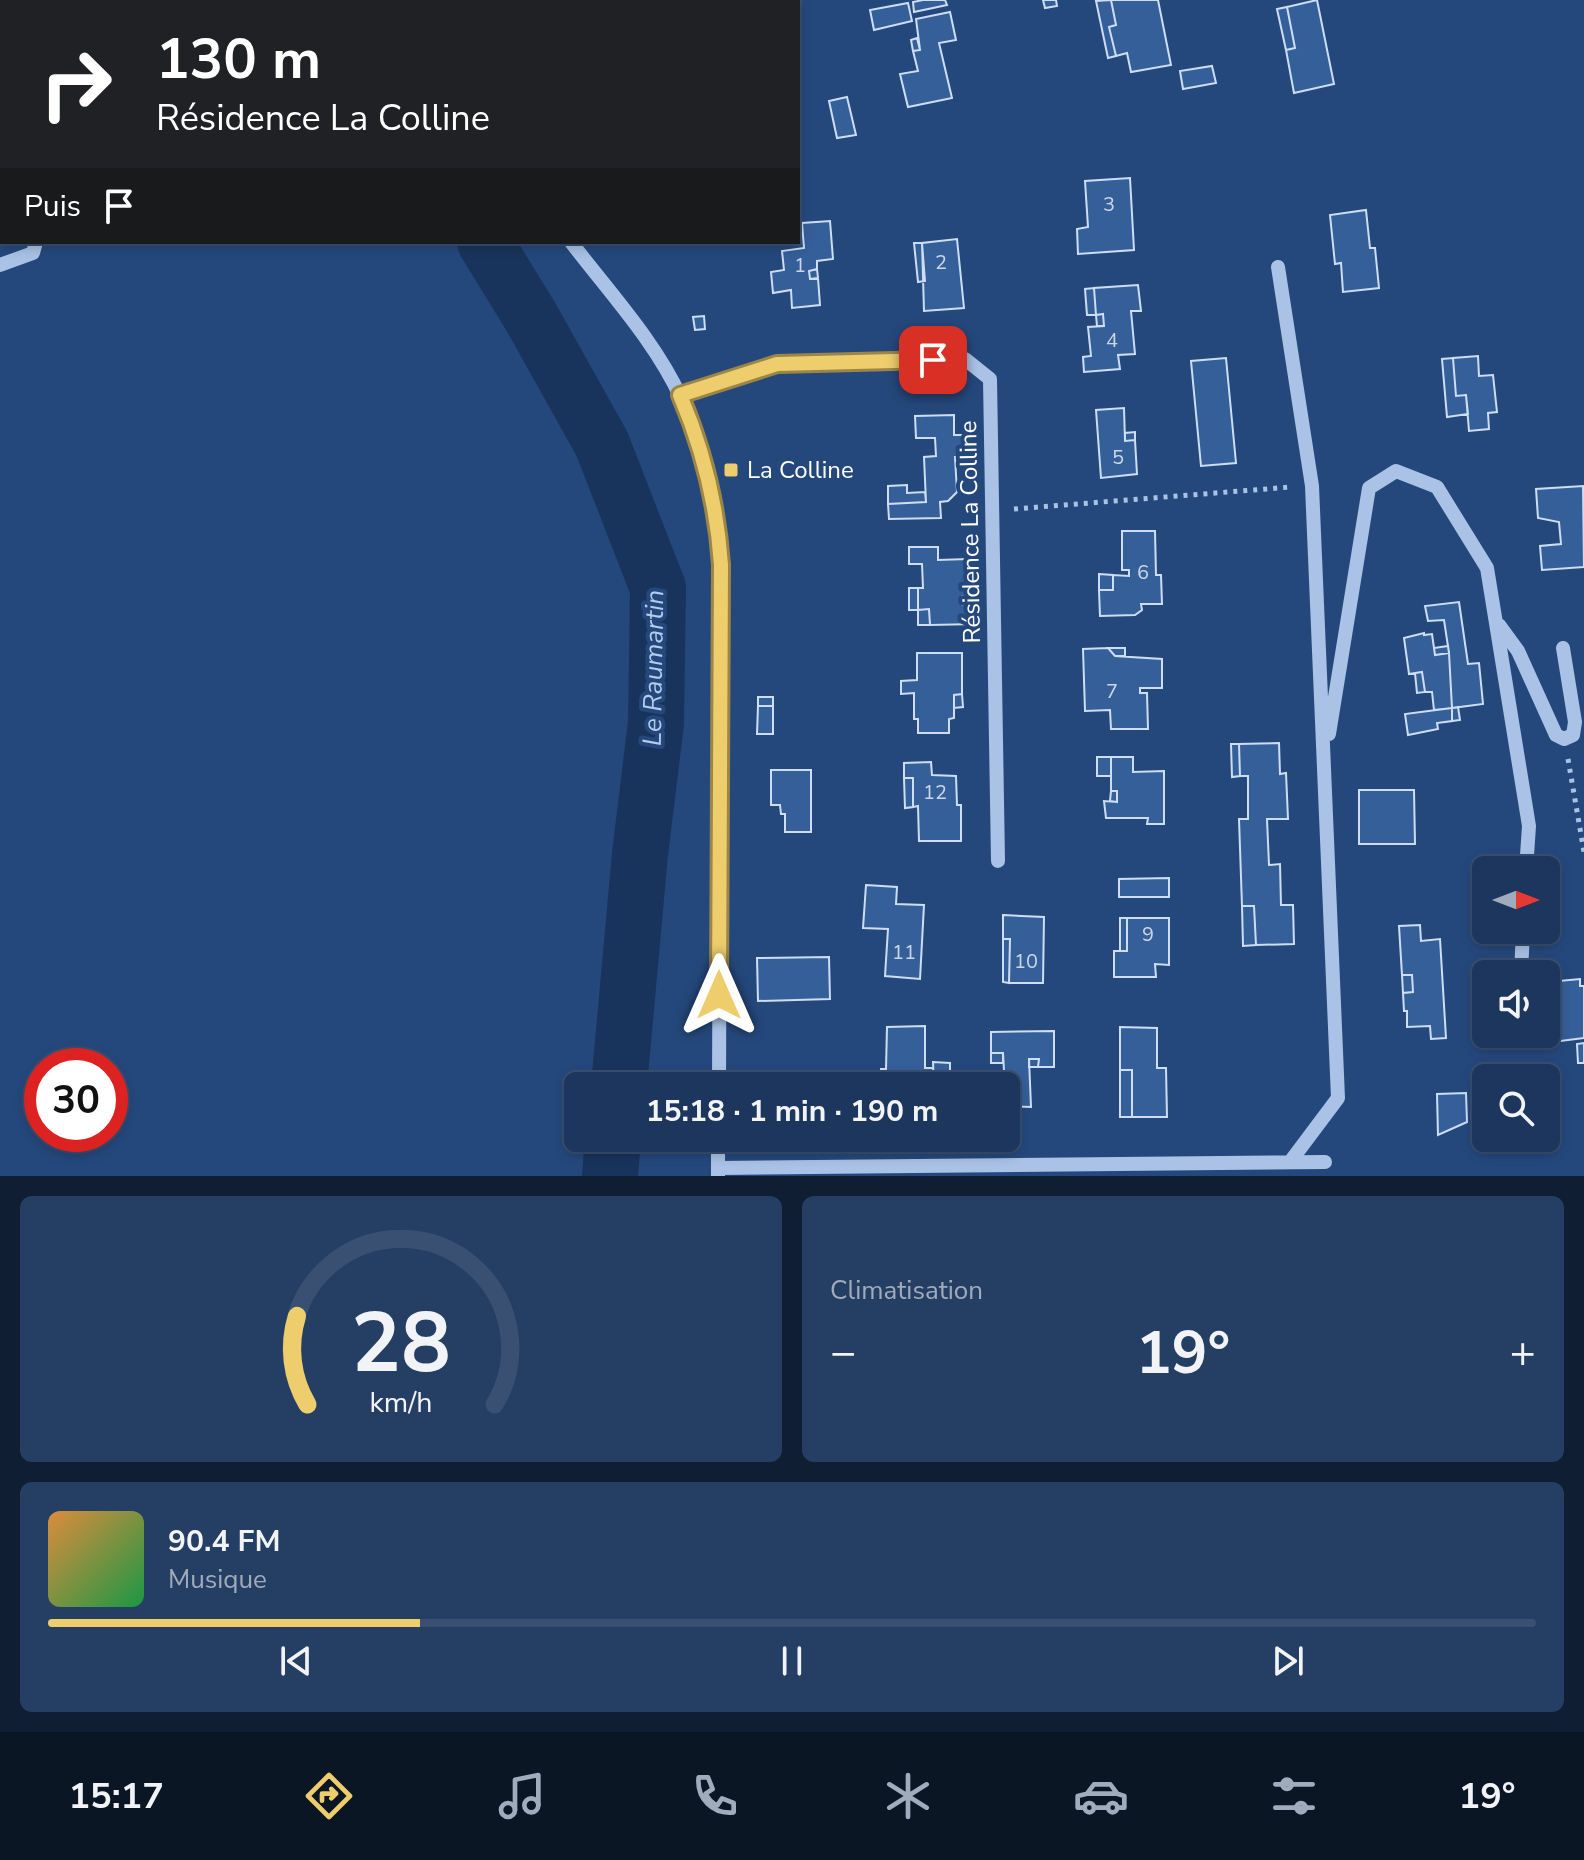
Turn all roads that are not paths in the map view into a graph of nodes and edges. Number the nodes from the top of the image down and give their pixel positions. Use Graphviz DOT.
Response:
graph roads {
  1 [pos="35,244"];
  2 [pos="573,244"];
  3 [pos="0,265"];
  4 [pos="1278,267"];
  5 [pos="680,395"];
  6 [pos="1496,621"];
  7 [pos="1563,648"];
  8 [pos="1324,762"];
  9 [pos="1527,856"];
  10 [pos="998,861"];
  11 [pos="719,1072"];
  12 [pos="1290,1162"];
  13 [pos="1325,1162"];
  14 [pos="718,1172"];
  1 -- 3 [label="street"];
  2 -- 5 [label="street"];
  4 -- 8 [label="street"];
  5 -- 10 [label="street, Résidence La Colline"];
  5 -- 11 [label="street"];
  6 -- 7 [label="street"];
  6 -- 8 [label="street"];
  6 -- 9 [label="street"];
  8 -- 12 [label="street"];
  12 -- 13 [label="street"];
  12 -- 14 [label="street"];
}
